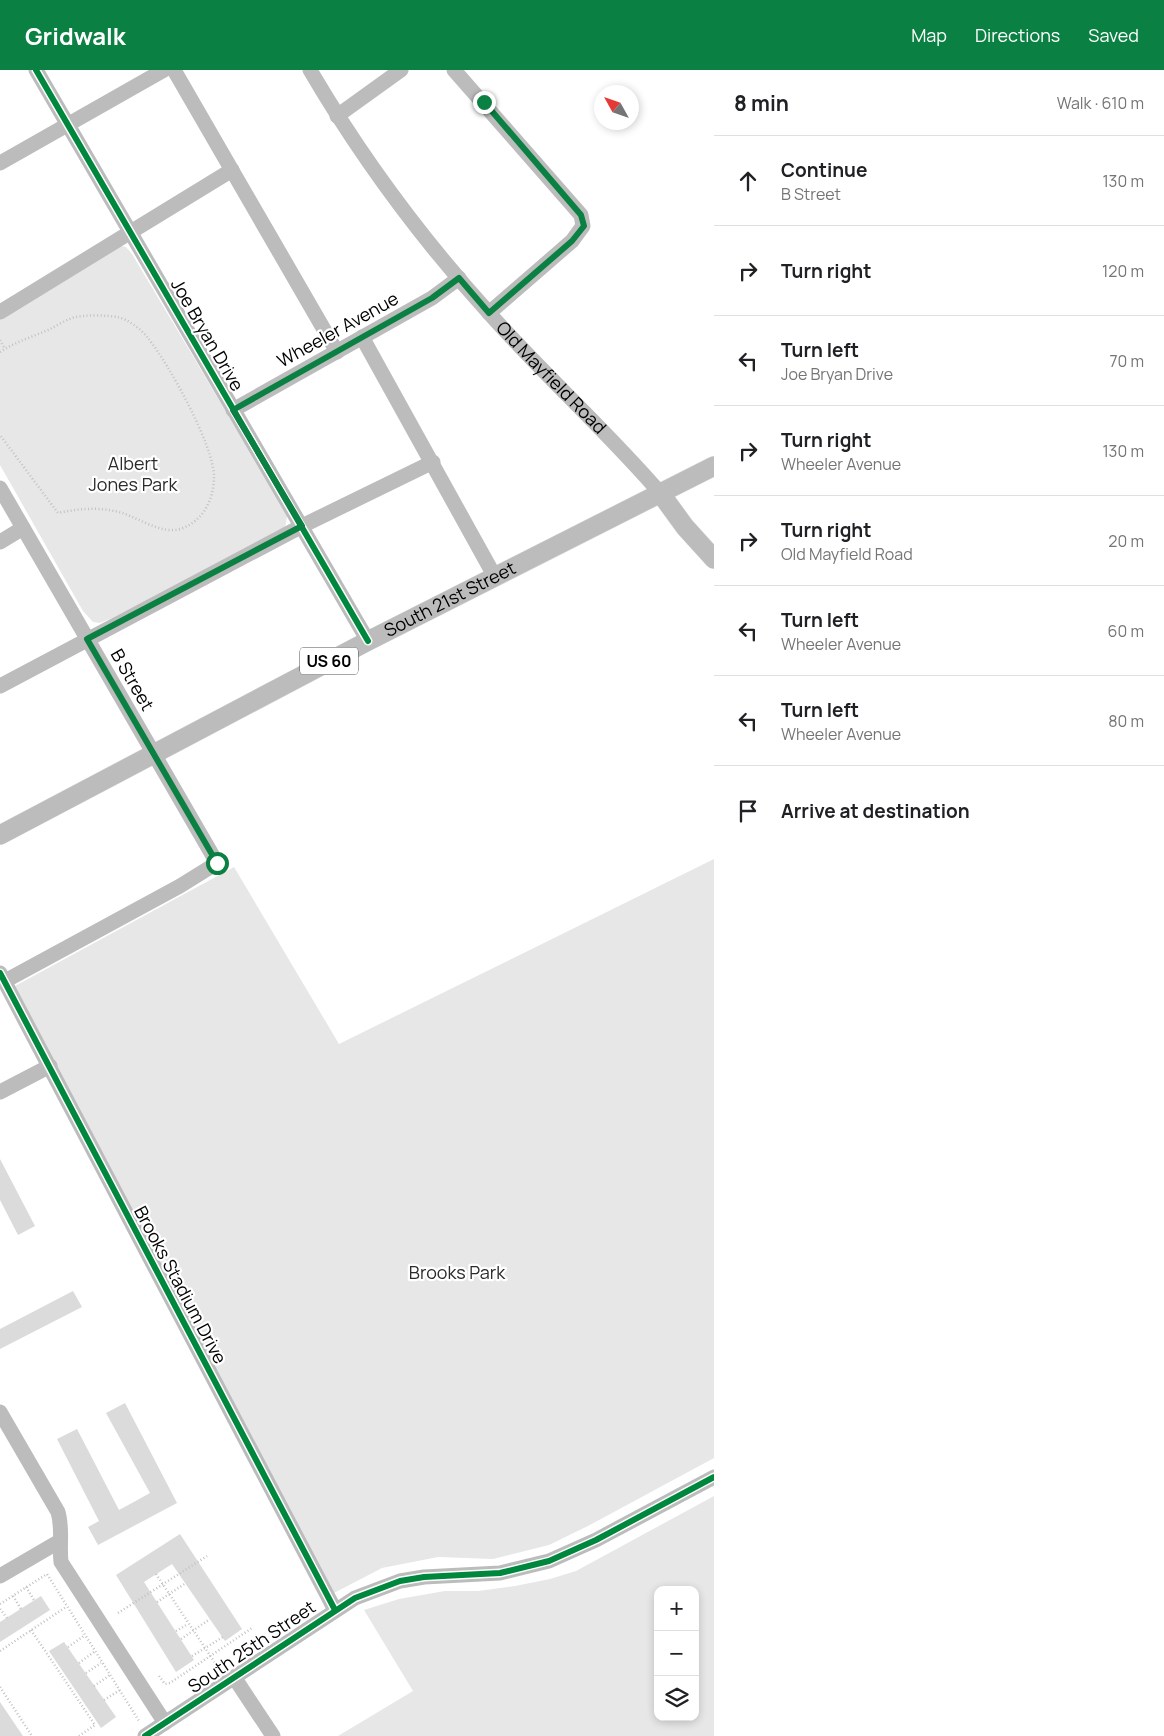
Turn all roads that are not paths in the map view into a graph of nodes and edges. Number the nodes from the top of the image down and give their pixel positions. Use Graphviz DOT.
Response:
graph roads {
  1 [pos="36,70"];
  2 [pos="164,70"];
  3 [pos="174,70"];
  4 [pos="310,70"];
  5 [pos="400,70"];
  6 [pos="454,70"];
  7 [pos="337,116"];
  8 [pos="67,124"];
  9 [pos="0,163"];
  10 [pos="232,170"];
  11 [pos="130,232"];
  12 [pos="459,278"];
  13 [pos="0,312"];
  14 [pos="489,313"];
  15 [pos="362,337"];
  16 [pos="337,352"];
  17 [pos="233,410"];
  18 [pos="433,462"];
  19 [pos="714,466"];
  20 [pos="0,488"];
  21 [pos="661,494"];
  22 [pos="302,526"];
  23 [pos="23,528"];
  24 [pos="0,542"];
  25 [pos="714,559"];
  26 [pos="495,577"];
  27 [pos="87,639"];
  28 [pos="368,641"];
  29 [pos="0,686"];
  30 [pos="152,753"];
  31 [pos="0,835"];
  32 [pos="2,977"];
  33 [pos="50,1066"];
  34 [pos="0,1092"];
  35 [pos="0,1412"];
  36 [pos="714,1477"];
  37 [pos="60,1541"];
  38 [pos="0,1576"];
  39 [pos="335,1610"];
  40 [pos="234,1678"];
  41 [pos="166,1723"];
  42 [pos="145,1736"];
  43 [pos="273,1736"];
  1 -- 8 [label="street, Joe Bryan Drive"];
  2 -- 8 [label="street"];
  3 -- 10 [label="street"];
  4 -- 7 [label="street, Old Mayfield Road"];
  5 -- 7 [label="street"];
  6 -- 14 [label="street"];
  7 -- 12 [label="street, Old Mayfield Road"];
  8 -- 9 [label="street"];
  8 -- 11 [label="street, Joe Bryan Drive"];
  10 -- 11 [label="street"];
  10 -- 16 [label="street"];
  11 -- 13 [label="street"];
  11 -- 17 [label="street, Joe Bryan Drive"];
  12 -- 14 [label="street, Old Mayfield Road"];
  12 -- 15 [label="street, Wheeler Avenue"];
  14 -- 21 [label="street, Old Mayfield Road"];
  15 -- 16 [label="street, Wheeler Avenue"];
  15 -- 18 [label="street"];
  16 -- 17 [label="street, Wheeler Avenue"];
  17 -- 22 [label="street, Joe Bryan Drive"];
  18 -- 22 [label="street"];
  18 -- 26 [label="street"];
  19 -- 21 [label="main road, US 60"];
  20 -- 23 [label="street, B Street"];
  21 -- 25 [label="main road, Old Mayfield Road"];
  21 -- 26 [label="main road, South 21st Street / US 60"];
  22 -- 27 [label="street"];
  22 -- 28 [label="street, Joe Bryan Drive"];
  23 -- 24 [label="street"];
  23 -- 27 [label="street, B Street"];
  26 -- 28 [label="main road, South 21st Street / US 60"];
  27 -- 29 [label="street"];
  27 -- 30 [label="street, B Street"];
  28 -- 30 [label="main road, South 21st Street / US 60"];
  30 -- 31 [label="main road, South 21st Street / US 60"];
  30 -- 32 [label="street, B Street"];
  32 -- 33 [label="street, Brooks Stadium Drive"];
  33 -- 34 [label="street"];
  33 -- 39 [label="street, Brooks Stadium Drive"];
  35 -- 37 [label="street"];
  36 -- 39 [label="street, South 25th Street"];
  37 -- 38 [label="street"];
  37 -- 41 [label="street"];
  39 -- 40 [label="street, South 25th Street"];
  40 -- 41 [label="street, South 25th Street"];
  40 -- 43 [label="street"];
  41 -- 42 [label="street, South 25th Street"];
}
